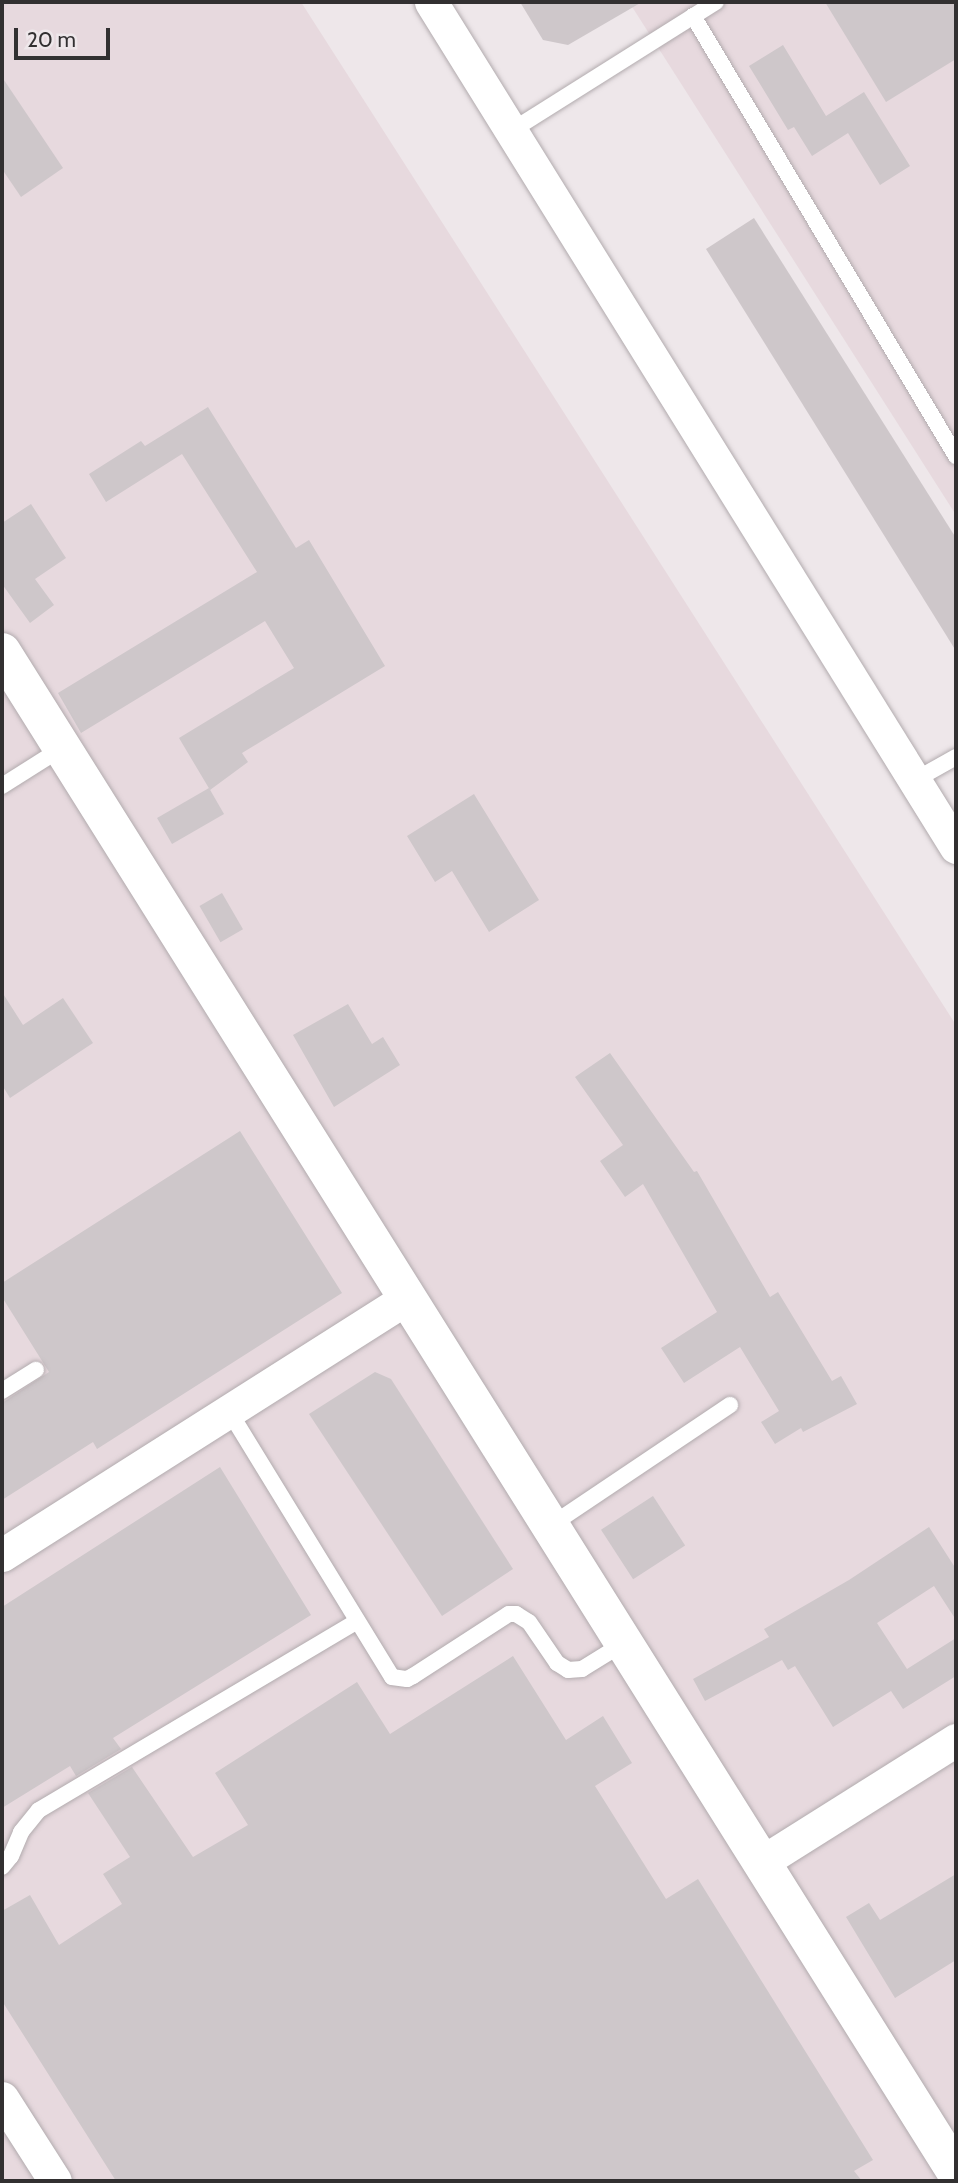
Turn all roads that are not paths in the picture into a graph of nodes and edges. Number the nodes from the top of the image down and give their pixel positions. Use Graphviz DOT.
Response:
graph roads {
  1 [pos="431,2"];
  2 [pos="716,2"];
  3 [pos="692,16"];
  4 [pos="511,131"];
  5 [pos="956,456"];
  6 [pos="2,652"];
  7 [pos="62,748"];
  8 [pos="956,757"];
  9 [pos="915,780"];
  10 [pos="2,786"];
  11 [pos="956,847"];
  12 [pos="407,1298"];
  13 [pos="36,1370"];
  14 [pos="2,1391"];
  15 [pos="730,1405"];
  16 [pos="229,1411"];
  17 [pos="550,1526"];
  18 [pos="2,1555"];
  19 [pos="356,1622"];
  20 [pos="624,1643"];
  21 [pos="956,1740"];
  22 [pos="762,1863"];
  23 [pos="2,1867"];
  24 [pos="2,2098"];
  25 [pos="956,2172"];
  26 [pos="55,2181"];
  1 -- 4 [label="street"];
  2 -- 3 [label="lane"];
  3 -- 4 [label="lane"];
  3 -- 5 [label="lane"];
  4 -- 9 [label="street"];
  6 -- 7 [label="main road"];
  7 -- 10 [label="lane"];
  7 -- 12 [label="main road"];
  8 -- 9 [label="lane"];
  9 -- 11 [label="street"];
  12 -- 16 [label="street"];
  12 -- 17 [label="main road"];
  13 -- 14 [label="lane"];
  15 -- 17 [label="lane"];
  16 -- 18 [label="street"];
  16 -- 19 [label="lane"];
  17 -- 20 [label="main road"];
  19 -- 20 [label="lane"];
  19 -- 23 [label="lane"];
  20 -- 22 [label="main road"];
  21 -- 22 [label="street"];
  22 -- 25 [label="main road"];
  24 -- 26 [label="street"];
}
